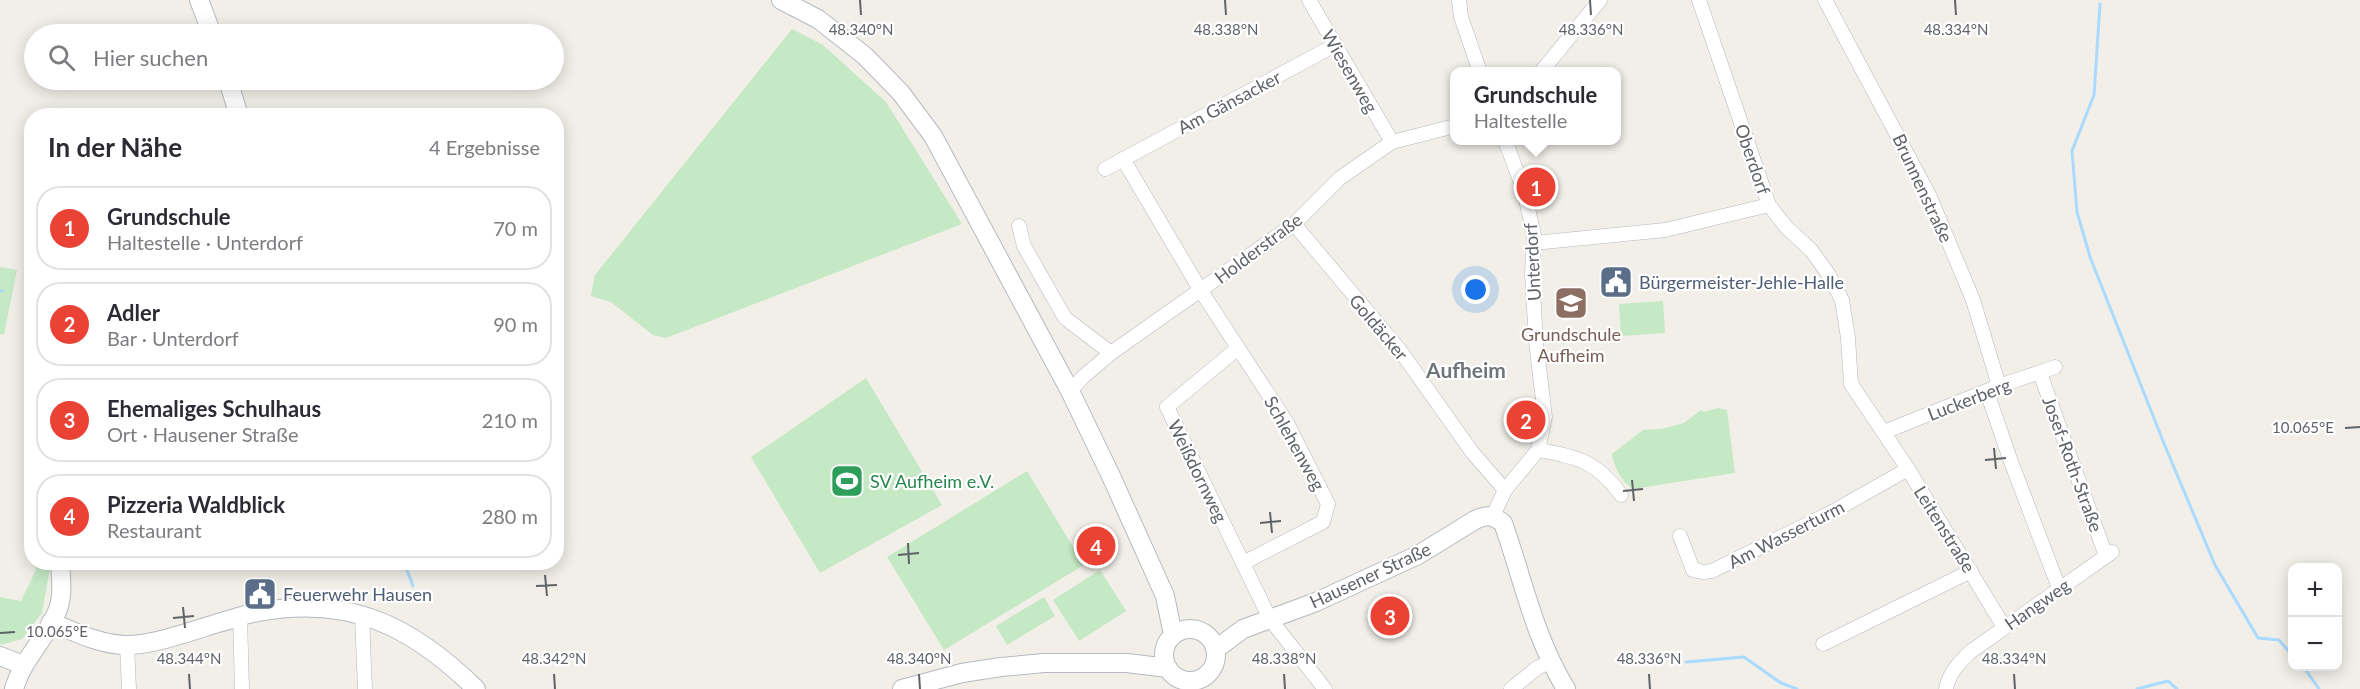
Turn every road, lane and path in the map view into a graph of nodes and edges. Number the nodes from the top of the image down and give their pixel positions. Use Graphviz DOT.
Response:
graph roads {
  1 [pos="199,0"];
  2 [pos="781,0"];
  3 [pos="1309,0"];
  4 [pos="1459,0"];
  5 [pos="1600,0"];
  6 [pos="1699,0"];
  7 [pos="1825,0"];
  8 [pos="208,24"];
  9 [pos="1335,45"];
  10 [pos="1478,67"];
  11 [pos="1545,67"];
  12 [pos="231,90"];
  13 [pos="237,108"];
  14 [pos="1450,127"];
  15 [pos="1392,142"];
  16 [pos="1506,145"];
  17 [pos="1123,159"];
  18 [pos="1105,169"];
  19 [pos="1769,205"];
  20 [pos="1294,224"];
  21 [pos="1020,226"];
  22 [pos="1534,243"];
  23 [pos="1201,291"];
  24 [pos="1238,348"];
  25 [pos="1110,353"];
  26 [pos="2055,367"];
  27 [pos="2040,373"];
  28 [pos="1993,389"];
  29 [pos="1070,391"];
  30 [pos="1884,432"];
  31 [pos="1538,450"];
  32 [pos="1908,469"];
  33 [pos="1505,490"];
  34 [pos="1621,495"];
  35 [pos="1493,516"];
  36 [pos="1680,536"];
  37 [pos="2109,554"];
  38 [pos="1243,563"];
  39 [pos="61,570"];
  40 [pos="1971,571"];
  41 [pos="2059,588"];
  42 [pos="1165,596"];
  43 [pos="362,616"];
  44 [pos="240,617"];
  45 [pos="1270,619"];
  46 [pos="51,622"];
  47 [pos="2004,627"];
  48 [pos="1204,637"];
  49 [pos="1823,644"];
  50 [pos="128,645"];
  51 [pos="1168,651"];
  52 [pos="0,656"];
  53 [pos="1549,662"];
  54 [pos="23,665"];
  55 [pos="1212,669"];
  56 [pos="1193,685"];
  57 [pos="14,689"];
  58 [pos="129,689"];
  59 [pos="242,689"];
  60 [pos="365,689"];
  61 [pos="476,689"];
  62 [pos="902,689"];
  63 [pos="1216,689"];
  64 [pos="1325,689"];
  65 [pos="1511,689"];
  66 [pos="1566,689"];
  67 [pos="1946,689"];
  1 -- 8 [label="street"];
  2 -- 29 [label="street"];
  3 -- 9 [label="street, Wiesenweg"];
  4 -- 10 [label="street"];
  5 -- 11 [label="street"];
  6 -- 19 [label="street, Oberdorf"];
  7 -- 28 [label="street, Brunnenstraße"];
  9 -- 15 [label="street, Wiesenweg"];
  9 -- 17 [label="street, Am Gänsacker"];
  12 -- 13 [label="street"];
  14 -- 15 [label="street, Holderstraße"];
  15 -- 20 [label="street, Holderstraße"];
  16 -- 22 [label="street, Unterdorf"];
  17 -- 18 [label="street, Am Gänsacker"];
  17 -- 23 [label="street"];
  19 -- 22 [label="street"];
  19 -- 30 [label="street, Oberdorf"];
  20 -- 23 [label="street, Holderstraße"];
  20 -- 33 [label="street, Goldäcker"];
  21 -- 25 [label="street"];
  22 -- 31 [label="street, Unterdorf"];
  23 -- 24 [label="street, Schlehenweg"];
  23 -- 25 [label="street, Holderstraße"];
  24 -- 38 [label="street, Weißdornweg"];
  24 -- 38 [label="street, Schlehenweg"];
  25 -- 29 [label="street, Holderstraße"];
  26 -- 27 [label="street, Luckerberg"];
  27 -- 28 [label="street, Luckerberg"];
  27 -- 37 [label="street, Josef-Roth-Straße"];
  28 -- 30 [label="street, Luckerberg"];
  28 -- 41 [label="street"];
  29 -- 42 [label="street"];
  30 -- 32 [label="street, Leitenstraße"];
  31 -- 33 [label="street, Unterdorf"];
  31 -- 34 [label="street"];
  32 -- 36 [label="street, Am Wasserturm"];
  32 -- 40 [label="street, Leitenstraße"];
  33 -- 35 [label="street, Unterdorf"];
  35 -- 45 [label="street, Hausener Straße"];
  35 -- 53 [label="street"];
  37 -- 41 [label="street, Hangweg"];
  38 -- 45 [label="street, Weißdornweg"];
  39 -- 46 [label="street"];
  40 -- 47 [label="street, Leitenstraße"];
  40 -- 49 [label="street"];
  41 -- 47 [label="street, Hangweg"];
  42 -- 48 [label="street"];
  42 -- 51 [label="street"];
  43 -- 44 [label="street"];
  43 -- 60 [label="street"];
  43 -- 61 [label="street"];
  44 -- 50 [label="street"];
  44 -- 59 [label="street"];
  45 -- 48 [label="street, Hausener Straße"];
  45 -- 64 [label="street, Weißdornweg"];
  46 -- 50 [label="street"];
  46 -- 54 [label="street"];
  47 -- 67 [label="street, Hangweg"];
  48 -- 51 [label="street"];
  48 -- 55 [label="street"];
  50 -- 58 [label="street"];
  51 -- 56 [label="street"];
  51 -- 62 [label="street"];
  52 -- 54 [label="street"];
  53 -- 65 [label="street"];
  53 -- 66 [label="street"];
  54 -- 57 [label="street"];
  55 -- 56 [label="street"];
  55 -- 63 [label="street"];
}
